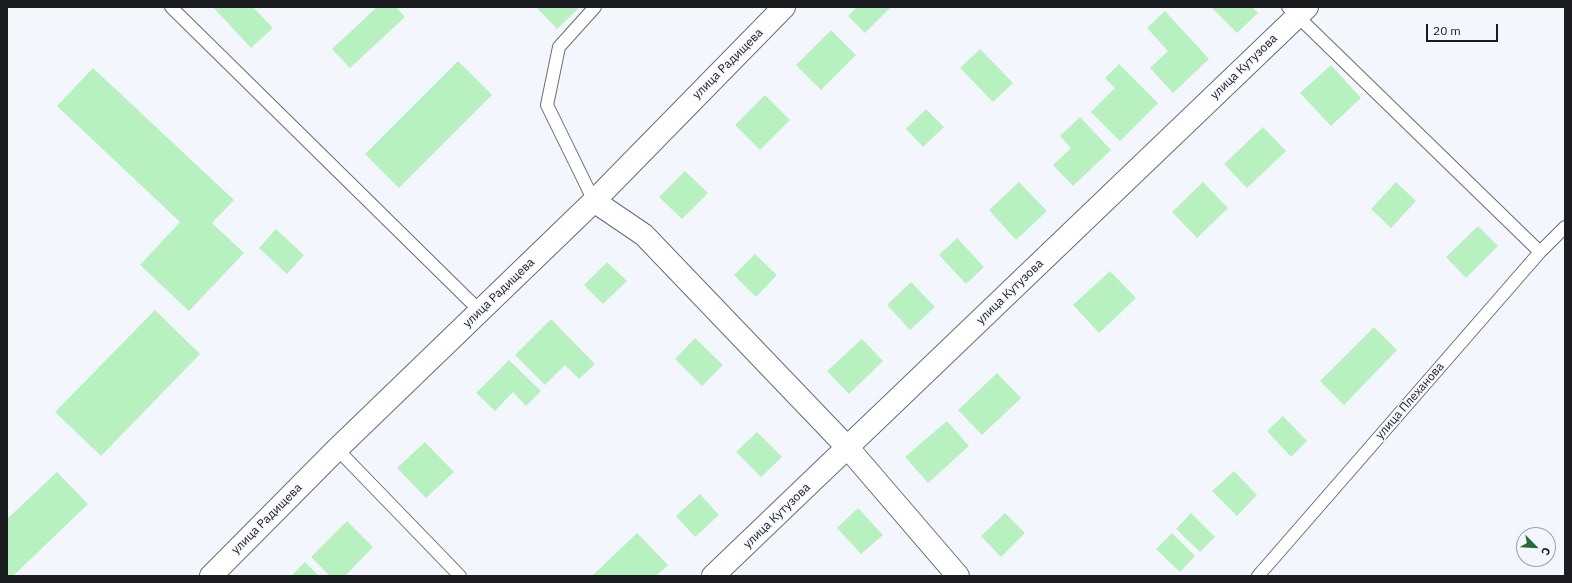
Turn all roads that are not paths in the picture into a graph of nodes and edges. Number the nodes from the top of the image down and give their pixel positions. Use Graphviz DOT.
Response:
graph roads {
  1 [pos="171,7"];
  2 [pos="594,7"];
  3 [pos="784,7"];
  4 [pos="1297,10"];
  5 [pos="594,201"];
  6 [pos="1565,227"];
  7 [pos="1540,252"];
  8 [pos="480,311"];
  9 [pos="848,448"];
  10 [pos="337,449"];
  11 [pos="211,576"];
  12 [pos="460,576"];
  13 [pos="714,576"];
  14 [pos="958,576"];
  15 [pos="1258,576"];
  1 -- 8 [label="lane"];
  2 -- 5 [label="lane"];
  3 -- 5 [label="street, улица Радищева"];
  4 -- 7 [label="lane"];
  4 -- 9 [label="street, улица Кутузова"];
  5 -- 8 [label="street, улица Радищева"];
  5 -- 9 [label="street"];
  6 -- 7 [label="lane, улица Плеханова"];
  7 -- 15 [label="lane, улица Плеханова"];
  8 -- 10 [label="street, улица Радищева"];
  9 -- 13 [label="street, улица Кутузова"];
  9 -- 14 [label="street"];
  10 -- 11 [label="street, улица Радищева"];
  10 -- 12 [label="lane"];
}
